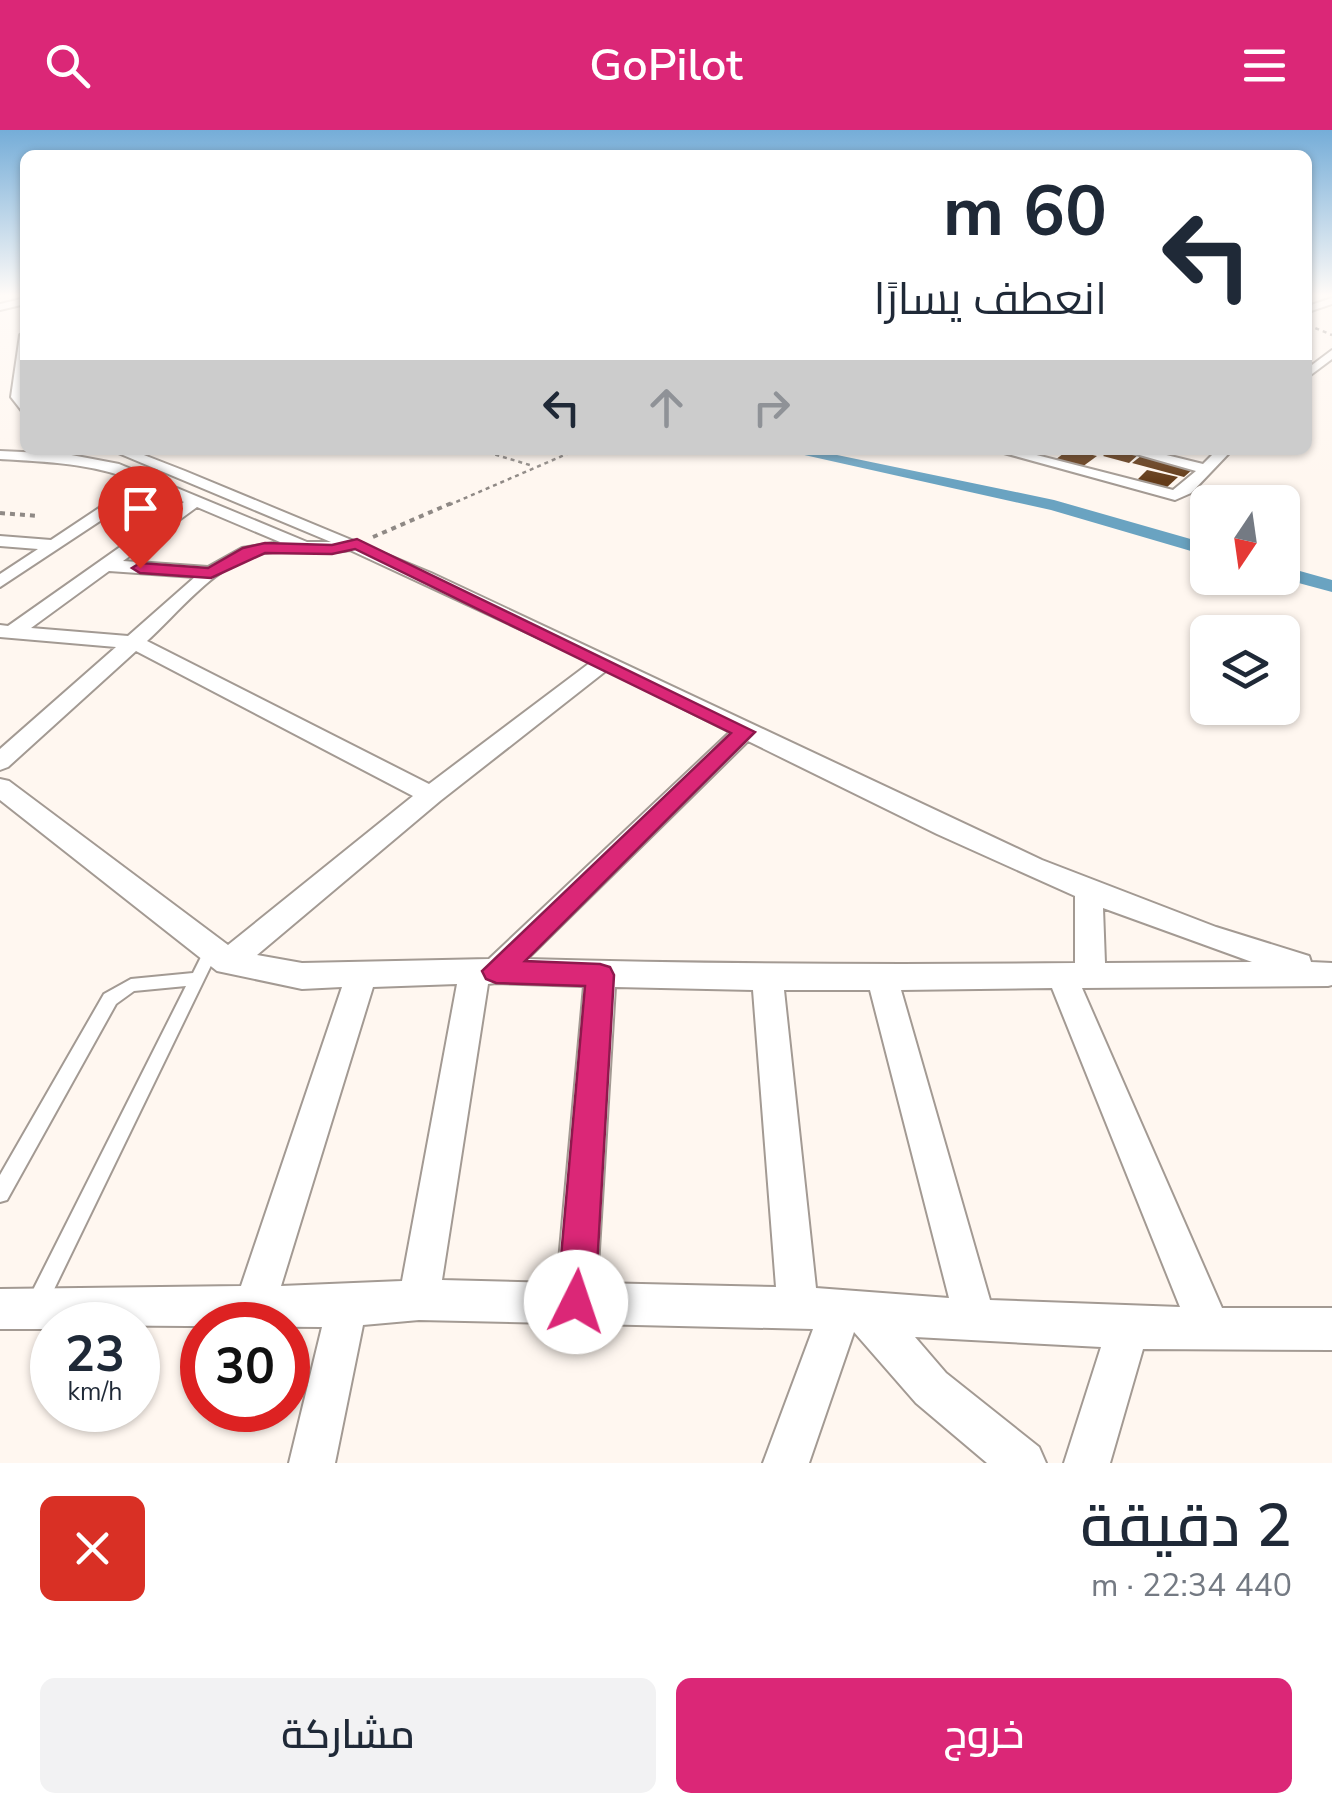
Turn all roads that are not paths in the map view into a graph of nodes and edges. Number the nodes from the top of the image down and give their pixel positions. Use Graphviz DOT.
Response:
graph roads {
  1 [pos="0,455"];
  2 [pos="131,455"];
  3 [pos="1019,455"];
  4 [pos="1149,455"];
  5 [pos="1219,455"];
  6 [pos="1204,469"];
  7 [pos="150,481"];
  8 [pos="195,500"];
  9 [pos="0,541"];
  10 [pos="357,544"];
  11 [pos="54,545"];
  12 [pos="309,547"];
  13 [pos="105,566"];
  14 [pos="211,573"];
  15 [pos="0,582"];
  16 [pos="6,632"];
  17 [pos="135,643"];
  18 [pos="606,662"];
  19 [pos="744,732"];
  20 [pos="0,762"];
  21 [pos="0,787"];
  22 [pos="432,795"];
  23 [pos="1089,890"];
  24 [pos="220,955"];
  25 [pos="485,972"];
  26 [pos="881,974"];
  27 [pos="1076,974"];
  28 [pos="1330,974"];
  29 [pos="361,975"];
  30 [pos="600,975"];
  31 [pos="767,978"];
  32 [pos="195,979"];
  33 [pos="0,1192"];
  34 [pos="418,1300"];
  35 [pos="256,1302"];
  36 [pos="576,1302"];
  37 [pos="310,1306"];
  38 [pos="347,1306"];
  39 [pos="180,1307"];
  40 [pos="17,1309"];
  41 [pos="836,1310"];
  42 [pos="975,1318"];
  43 [pos="1209,1327"];
  44 [pos="1128,1328"];
  45 [pos="1332,1329"];
  46 [pos="312,1463"];
  47 [pos="786,1463"];
  48 [pos="1023,1463"];
  49 [pos="1087,1463"];
  1 -- 7 [label="street"];
  2 -- 10 [label="street"];
  3 -- 6 [label="street"];
  4 -- 6 [label="street"];
  5 -- 6 [label="street"];
  7 -- 8 [label="street"];
  7 -- 11 [label="street"];
  8 -- 12 [label="street"];
  8 -- 13 [label="street"];
  9 -- 11 [label="street"];
  10 -- 12 [label="street"];
  10 -- 18 [label="street"];
  11 -- 15 [label="street"];
  12 -- 14 [label="street"];
  13 -- 14 [label="street"];
  13 -- 16 [label="street"];
  14 -- 17 [label="street"];
  16 -- 17 [label="street"];
  17 -- 20 [label="street"];
  17 -- 22 [label="street"];
  18 -- 19 [label="street"];
  18 -- 22 [label="street"];
  19 -- 23 [label="street"];
  19 -- 25 [label="street"];
  21 -- 24 [label="street"];
  22 -- 24 [label="street"];
  23 -- 27 [label="street"];
  23 -- 28 [label="street"];
  24 -- 29 [label="street"];
  24 -- 32 [label="lane"];
  25 -- 29 [label="street"];
  25 -- 30 [label="street"];
  25 -- 34 [label="street"];
  26 -- 27 [label="street"];
  26 -- 31 [label="street"];
  26 -- 42 [label="street"];
  27 -- 28 [label="street"];
  27 -- 43 [label="street"];
  29 -- 35 [label="street"];
  30 -- 31 [label="street"];
  30 -- 36 [label="street"];
  31 -- 41 [label="street"];
  32 -- 33 [label="lane"];
  32 -- 40 [label="lane"];
  34 -- 36 [label="street"];
  34 -- 38 [label="street"];
  36 -- 41 [label="street"];
  37 -- 38 [label="street"];
  38 -- 46 [label="street"];
  39 -- 40 [label="street"];
  41 -- 42 [label="street"];
  41 -- 47 [label="street"];
  41 -- 48 [label="street"];
  42 -- 44 [label="street"];
  43 -- 44 [label="street"];
  43 -- 45 [label="street"];
  44 -- 49 [label="street"];
}
